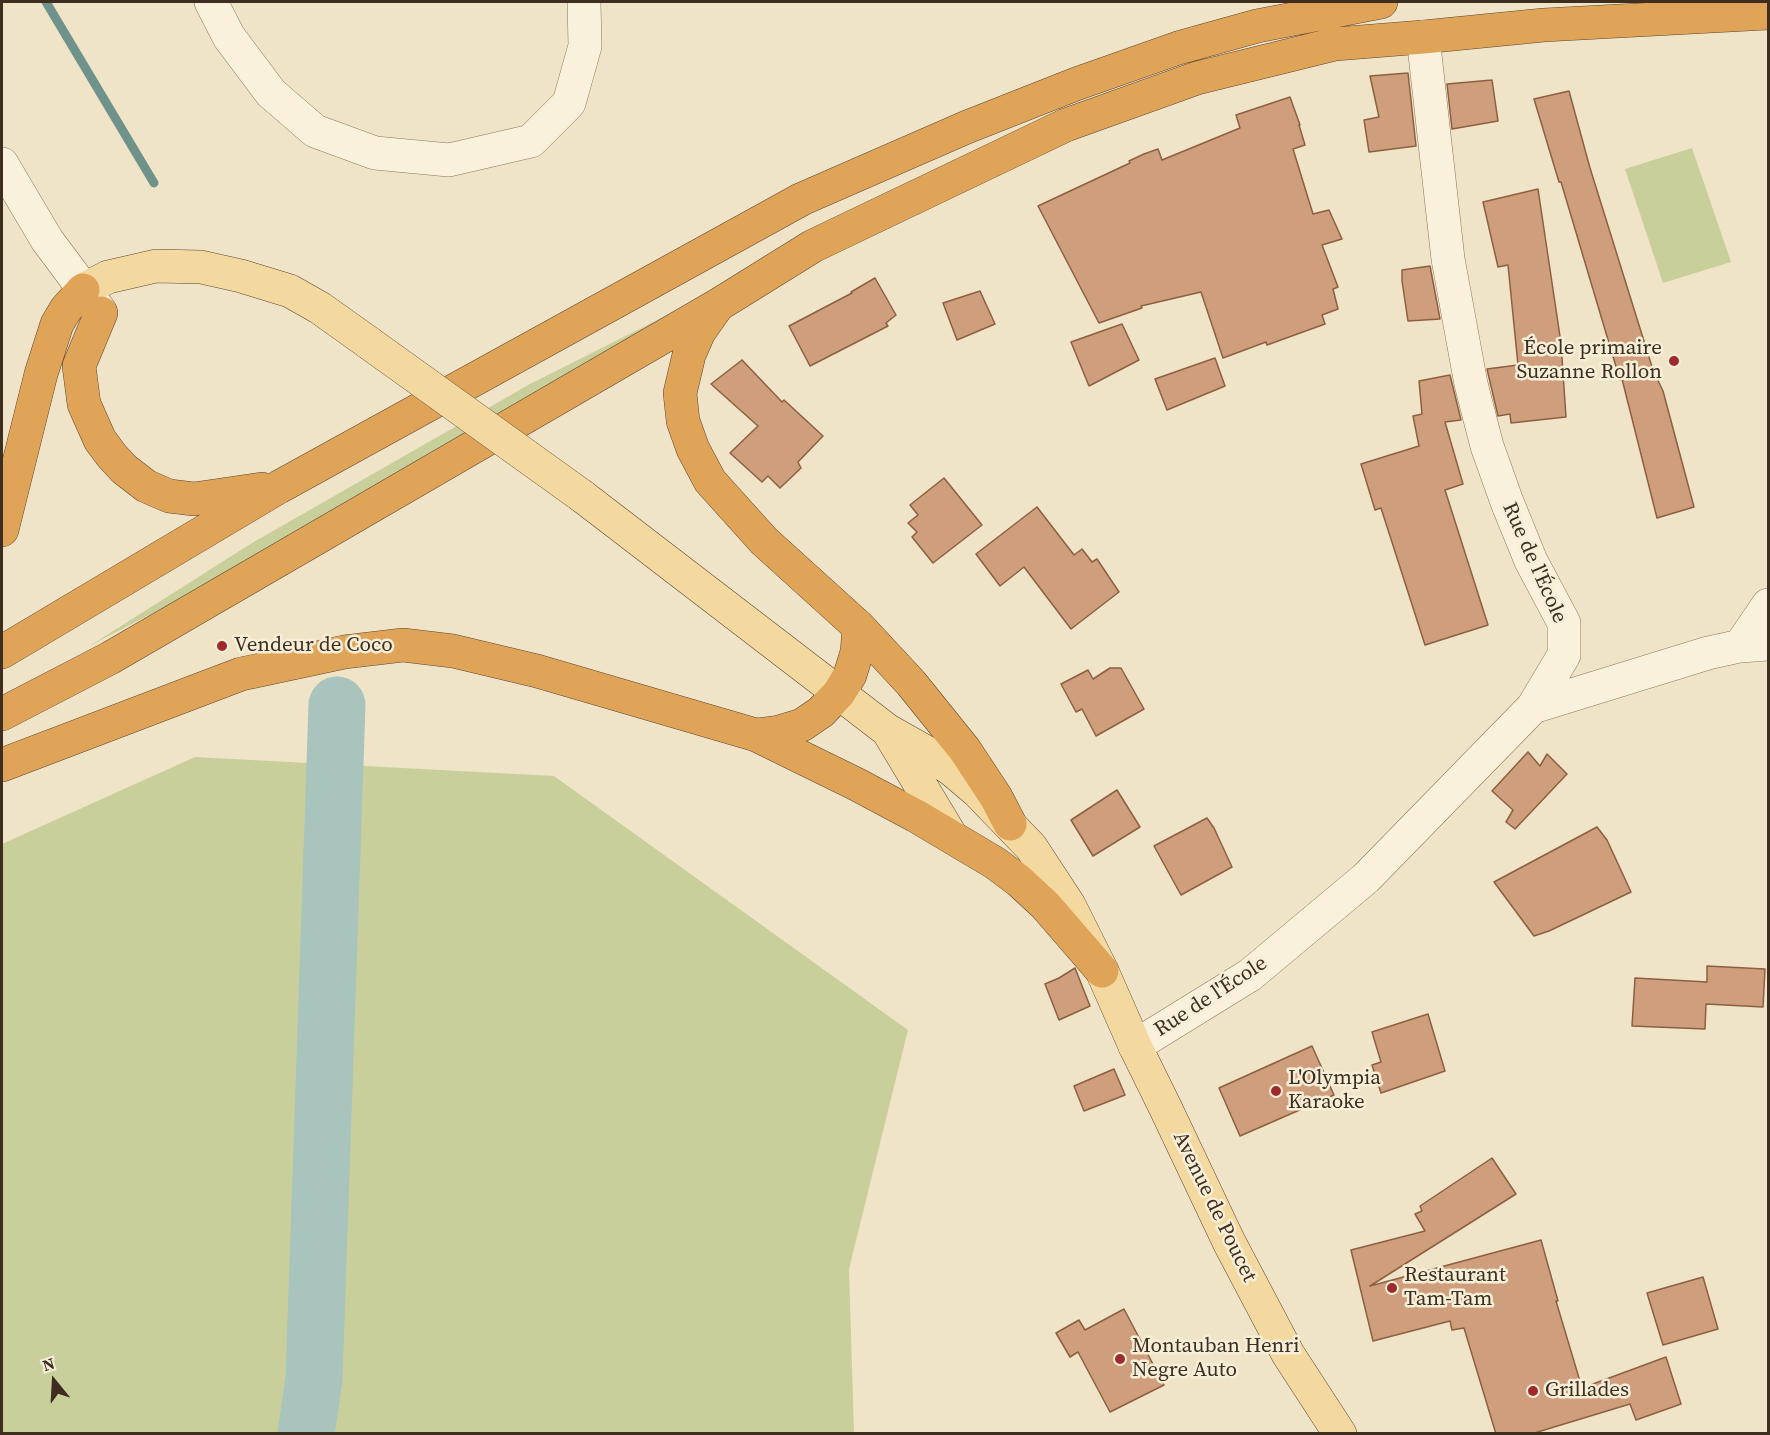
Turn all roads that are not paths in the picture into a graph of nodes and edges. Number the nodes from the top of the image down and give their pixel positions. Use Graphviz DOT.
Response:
graph roads {
  1 [pos="211,2"];
  2 [pos="584,2"];
  3 [pos="1381,2"];
  4 [pos="1754,14"];
  5 [pos="1423,38"];
  6 [pos="2,164"];
  7 [pos="92,301"];
  8 [pos="718,305"];
  9 [pos="279,487"];
  10 [pos="2,530"];
  11 [pos="1768,605"];
  12 [pos="858,627"];
  13 [pos="1754,645"];
  14 [pos="2,652"];
  15 [pos="839,693"];
  16 [pos="1533,707"];
  17 [pos="2,714"];
  18 [pos="887,730"];
  19 [pos="756,735"];
  20 [pos="2,765"];
  21 [pos="1010,825"];
  22 [pos="951,836"];
  23 [pos="1102,971"];
  24 [pos="1135,1046"];
  25 [pos="1340,1434"];
  1 -- 2 [label="street"];
  3 -- 9 [label="highway"];
  4 -- 5 [label="highway"];
  5 -- 8 [label="highway"];
  5 -- 16 [label="street, Rue de l'École"];
  6 -- 7 [label="street"];
  7 -- 9 [label="highway"];
  7 -- 10 [label="highway"];
  7 -- 15 [label="main road, bridge"];
  8 -- 12 [label="highway"];
  8 -- 17 [label="highway"];
  9 -- 14 [label="highway"];
  11 -- 13 [label="street"];
  12 -- 15 [label="highway"];
  12 -- 21 [label="highway"];
  13 -- 16 [label="street"];
  15 -- 18 [label="main road"];
  15 -- 19 [label="highway"];
  16 -- 24 [label="street, Rue de l'École"];
  18 -- 21 [label="main road, Avenue de Poucet"];
  18 -- 22 [label="main road"];
  19 -- 20 [label="highway"];
  19 -- 22 [label="highway"];
  21 -- 23 [label="main road, Avenue de Poucet"];
  22 -- 23 [label="highway"];
  23 -- 24 [label="main road, Avenue de Poucet"];
  24 -- 25 [label="main road, Avenue de Poucet"];
}
